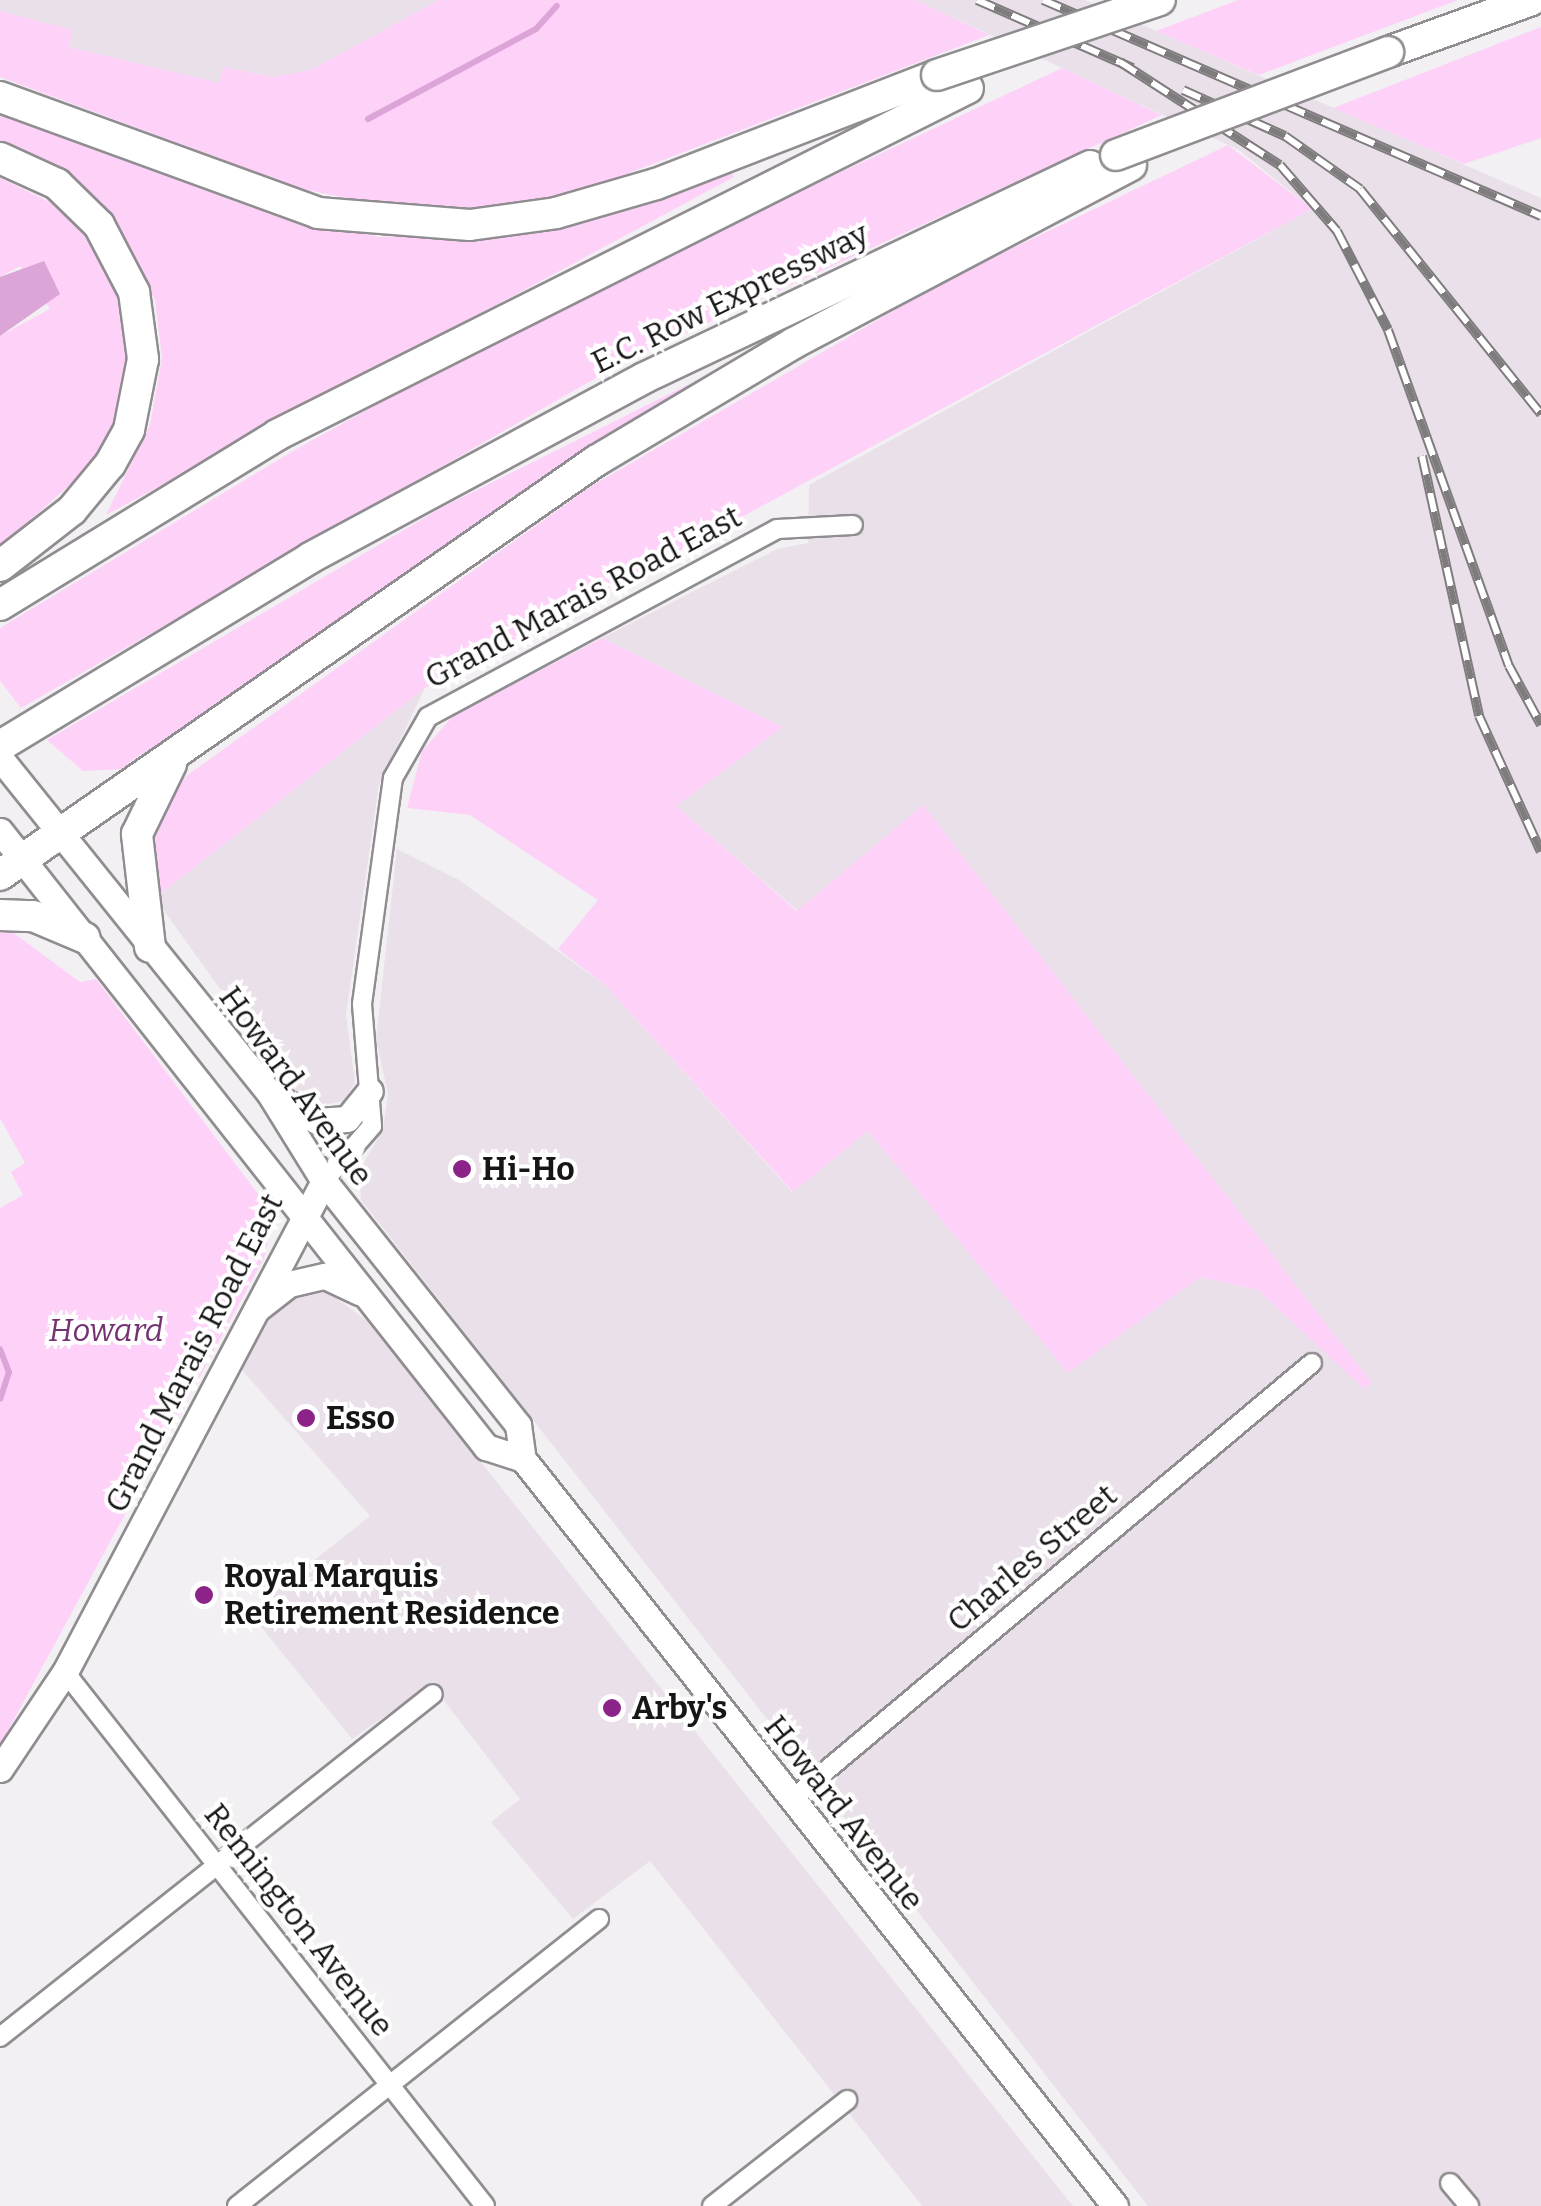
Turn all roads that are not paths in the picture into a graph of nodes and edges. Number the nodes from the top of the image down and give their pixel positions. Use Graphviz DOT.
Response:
graph roads {
  1 [pos="1162,0"];
  2 [pos="1532,0"];
  3 [pos="0,97"];
  4 [pos="0,158"];
  5 [pos="1124,160"];
  6 [pos="853,525"];
  7 [pos="0,566"];
  8 [pos="0,605"];
  9 [pos="0,746"];
  10 [pos="0,758"];
  11 [pos="172,761"];
  12 [pos="0,831"];
  13 [pos="63,834"];
  14 [pos="11,867"];
  15 [pos="0,915"];
  16 [pos="85,938"];
  17 [pos="150,947"];
  18 [pos="370,1091"];
  19 [pos="270,1094"];
  20 [pos="324,1181"];
  21 [pos="300,1211"];
  22 [pos="366,1295"];
  23 [pos="253,1312"];
  24 [pos="1312,1363"];
  25 [pos="523,1459"];
  26 [pos="66,1672"];
  27 [pos="433,1694"];
  28 [pos="0,1769"];
  29 [pos="791,1800"];
  30 [pos="217,1865"];
  31 [pos="599,1919"];
  32 [pos="0,2036"];
  33 [pos="390,2085"];
  34 [pos="847,2100"];
  35 [pos="1450,2183"];
  36 [pos="237,2206"];
  37 [pos="485,2206"];
  38 [pos="712,2206"];
  39 [pos="1115,2206"];
  40 [pos="1469,2206"];
  1 -- 3 [label="highway, bridge"];
  1 -- 8 [label="highway, bridge"];
  2 -- 5 [label="highway, E.C. Row Expressway, bridge"];
  4 -- 7 [label="highway"];
  5 -- 9 [label="highway, E.C. Row Expressway"];
  5 -- 11 [label="highway"];
  6 -- 18 [label="street, Grand Marais Road East"];
  10 -- 13 [label="main road, Howard Avenue"];
  11 -- 13 [label="highway"];
  11 -- 17 [label="highway"];
  12 -- 14 [label="main road, Howard Avenue"];
  13 -- 14 [label="highway"];
  13 -- 17 [label="main road, Howard Avenue"];
  14 -- 16 [label="main road, Howard Avenue"];
  15 -- 16 [label="highway"];
  16 -- 21 [label="main road, Howard Avenue"];
  17 -- 19 [label="main road, Howard Avenue"];
  18 -- 19 [label="main road"];
  18 -- 20 [label="street, Grand Marais Road East"];
  19 -- 20 [label="main road, Howard Avenue"];
  20 -- 21 [label="main road, Grand Marais Road East"];
  20 -- 25 [label="main road, Howard Avenue"];
  21 -- 22 [label="main road, Howard Avenue"];
  21 -- 23 [label="main road, Grand Marais Road East"];
  22 -- 23 [label="main road"];
  22 -- 25 [label="main road, Howard Avenue"];
  23 -- 26 [label="main road, Grand Marais Road East"];
  24 -- 29 [label="street, Charles Street"];
  25 -- 29 [label="main road, Howard Avenue"];
  26 -- 28 [label="main road, Grand Marais Road East"];
  26 -- 30 [label="street, Remington Avenue"];
  27 -- 30 [label="street"];
  29 -- 39 [label="main road, Howard Avenue"];
  30 -- 32 [label="street"];
  30 -- 33 [label="street, Remington Avenue"];
  31 -- 33 [label="street"];
  33 -- 36 [label="street"];
  33 -- 37 [label="street, Remington Avenue"];
  34 -- 38 [label="street"];
  35 -- 40 [label="street"];
}
